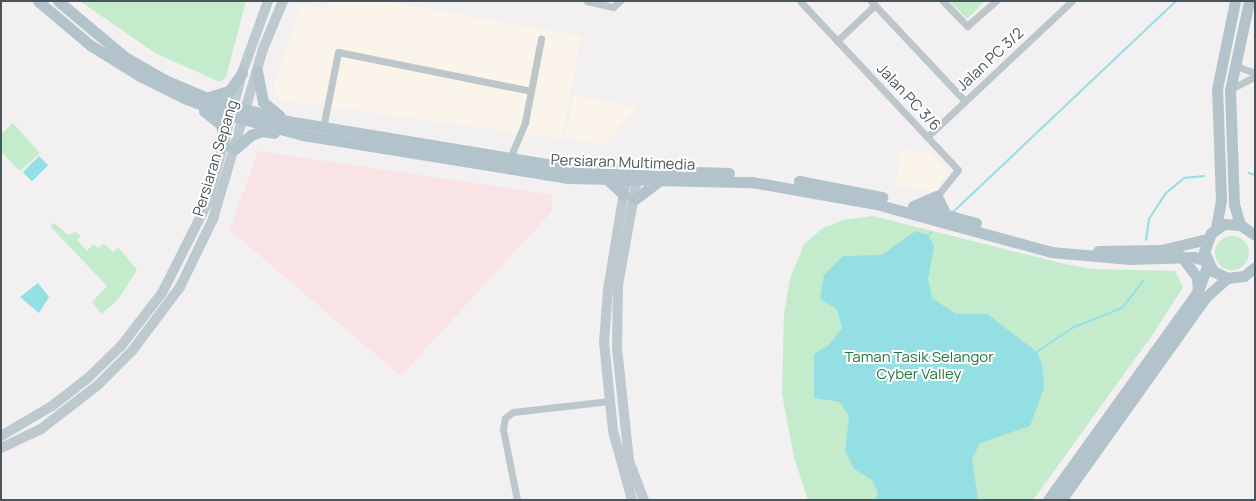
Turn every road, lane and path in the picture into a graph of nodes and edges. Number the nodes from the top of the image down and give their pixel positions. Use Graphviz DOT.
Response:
graph roads {
  1 [pos="38,1"];
  2 [pos="58,1"];
  3 [pos="268,1"];
  4 [pos="283,1"];
  5 [pos="587,1"];
  6 [pos="800,1"];
  7 [pos="943,1"];
  8 [pos="996,1"];
  9 [pos="1072,1"];
  10 [pos="1235,1"];
  11 [pos="1248,1"];
  12 [pos="619,3"];
  13 [pos="873,3"];
  14 [pos="541,39"];
  15 [pos="837,41"];
  16 [pos="1234,64"];
  17 [pos="257,71"];
  18 [pos="242,73"];
  19 [pos="1255,75"];
  20 [pos="1230,90"];
  21 [pos="531,91"];
  22 [pos="184,98"];
  23 [pos="207,98"];
  24 [pos="965,102"];
  25 [pos="238,113"];
  26 [pos="286,121"];
  27 [pos="323,128"];
  28 [pos="303,135"];
  29 [pos="927,137"];
  30 [pos="230,147"];
  31 [pos="510,158"];
  32 [pos="607,179"];
  33 [pos="632,179"];
  34 [pos="662,179"];
  35 [pos="937,196"];
  36 [pos="630,197"];
  37 [pos="913,206"];
  38 [pos="931,215"];
  39 [pos="946,215"];
  40 [pos="1240,225"];
  41 [pos="1216,228"];
  42 [pos="1255,235"];
  43 [pos="1207,239"];
  44 [pos="1181,256"];
  45 [pos="1207,263"];
  46 [pos="1255,267"];
  47 [pos="1227,278"];
  48 [pos="1198,291"];
  49 [pos="609,402"];
  50 [pos="1,436"];
  51 [pos="1,448"];
  52 [pos="516,500"];
  53 [pos="632,500"];
  54 [pos="644,500"];
  55 [pos="1048,500"];
  56 [pos="1061,500"];
  1 -- 22 [label="main road, Persiaran Multimedia"];
  2 -- 23 [label="main road, Persiaran Multimedia"];
  3 -- 18 [label="street, Persiaran Sepang"];
  4 -- 17 [label="street, Persiaran Sepang"];
  5 -- 12 [label="street"];
  6 -- 15 [label="street, Jalan PC 3/6"];
  7 -- 8 [label="street"];
  9 -- 24 [label="street, Jalan PC 3/2"];
  10 -- 41 [label="main road"];
  11 -- 16 [label="main road"];
  13 -- 15 [label="street"];
  13 -- 24 [label="street"];
  14 -- 21 [label="street"];
  15 -- 29 [label="street, Jalan PC 3/6"];
  16 -- 19 [label="street"];
  16 -- 20 [label="main road"];
  17 -- 25 [label="street, Persiaran Sepang"];
  17 -- 26 [label="main road"];
  18 -- 23 [label="main road"];
  18 -- 25 [label="street, Persiaran Sepang"];
  19 -- 20 [label="street"];
  20 -- 40 [label="main road"];
  21 -- 27 [label="street"];
  21 -- 31 [label="street"];
  22 -- 25 [label="main road, Persiaran Multimedia"];
  22 -- 30 [label="main road"];
  23 -- 25 [label="main road, Persiaran Multimedia"];
  24 -- 29 [label="street, Jalan PC 3/2"];
  25 -- 26 [label="main road, Persiaran Multimedia"];
  25 -- 28 [label="main road, Persiaran Multimedia"];
  25 -- 30 [label="street, Persiaran Sepang"];
  26 -- 27 [label="main road, Persiaran Multimedia"];
  27 -- 31 [label="main road, Persiaran Multimedia"];
  28 -- 30 [label="main road"];
  28 -- 32 [label="main road, Persiaran Multimedia"];
  29 -- 35 [label="street, Jalan PC 3/6"];
  30 -- 50 [label="street, Persiaran Sepang"];
  30 -- 51 [label="street, Persiaran Sepang"];
  31 -- 37 [label="main road, Persiaran Multimedia"];
  32 -- 33 [label="main road, Persiaran Multimedia"];
  32 -- 36 [label="main road"];
  33 -- 34 [label="main road, Persiaran Multimedia"];
  33 -- 36 [label="street"];
  34 -- 36 [label="main road"];
  34 -- 38 [label="main road, Persiaran Multimedia"];
  35 -- 37 [label="main road"];
  35 -- 38 [label="street, Jalan PC 3/6"];
  35 -- 39 [label="main road"];
  36 -- 49 [label="street"];
  36 -- 54 [label="street"];
  37 -- 38 [label="main road, Persiaran Multimedia"];
  38 -- 39 [label="main road, Persiaran Multimedia"];
  38 -- 44 [label="main road, Persiaran Multimedia"];
  39 -- 43 [label="main road, Persiaran Multimedia"];
  40 -- 41 [label="main road"];
  40 -- 42 [label="main road"];
  41 -- 43 [label="main road"];
  43 -- 45 [label="main road"];
  44 -- 45 [label="main road, Persiaran Multimedia"];
  44 -- 48 [label="main road"];
  45 -- 47 [label="main road"];
  45 -- 48 [label="main road"];
  46 -- 47 [label="main road"];
  47 -- 56 [label="main road"];
  48 -- 55 [label="main road"];
  49 -- 52 [label="street"];
  49 -- 53 [label="street"];
}
